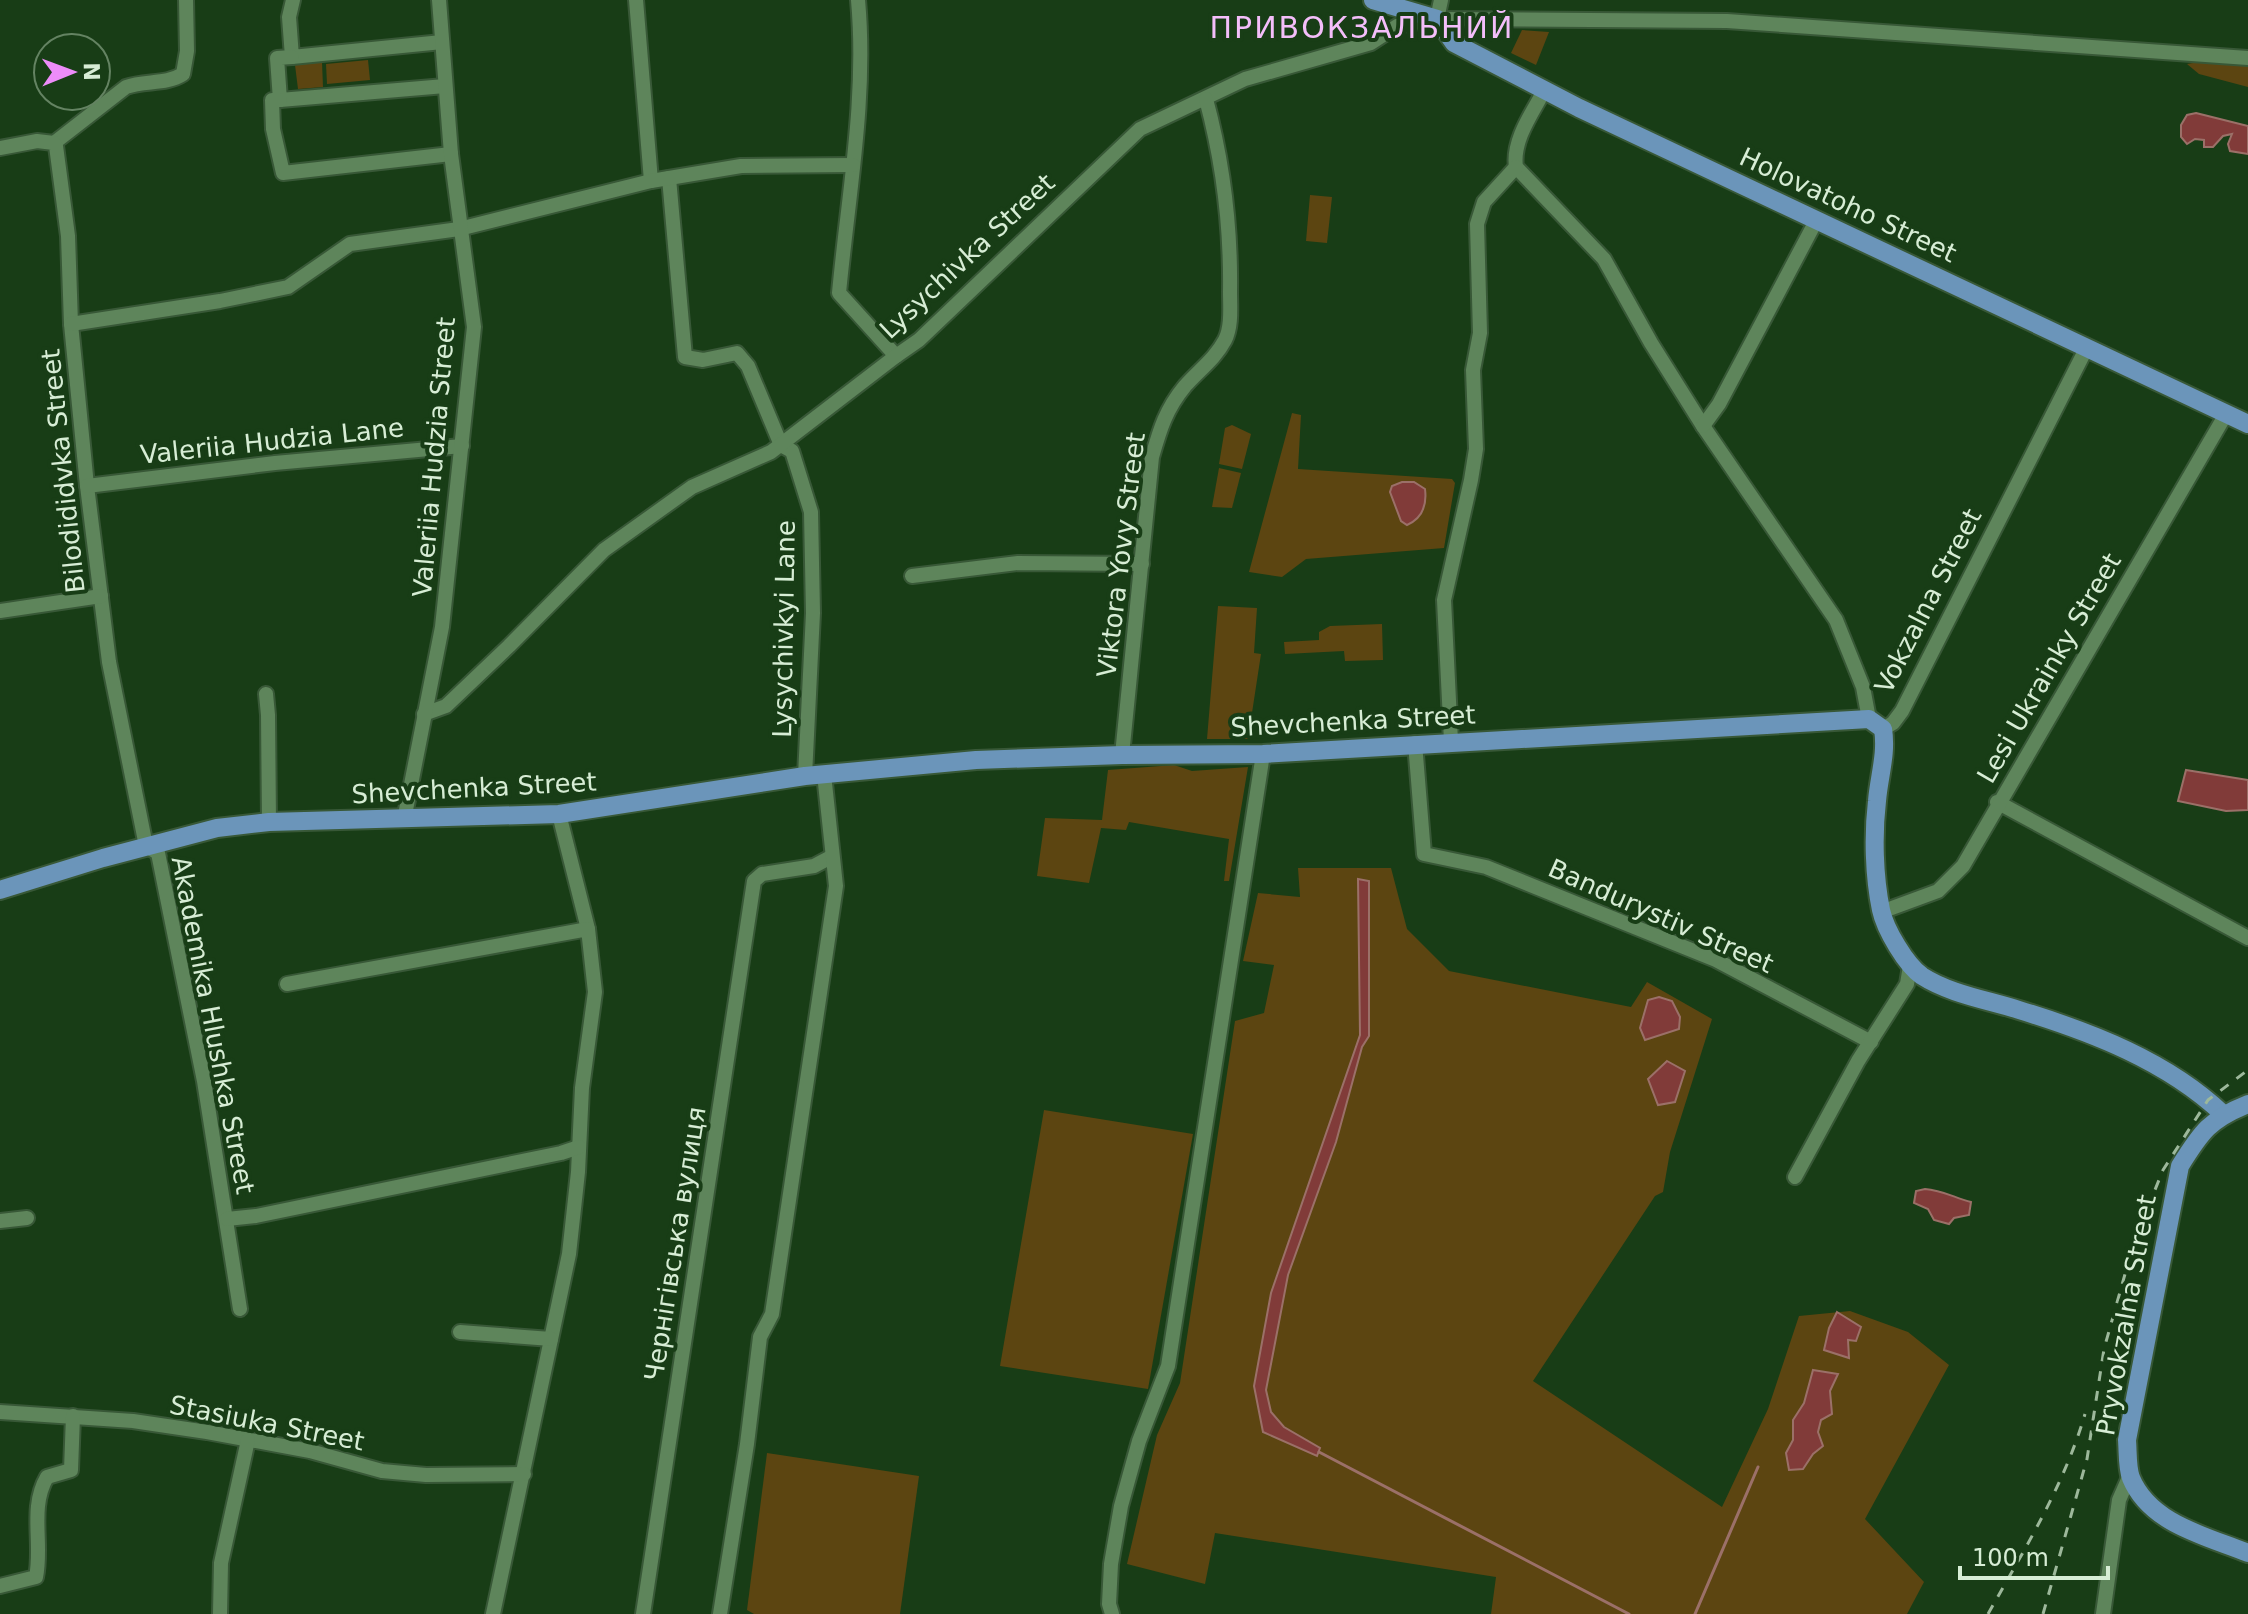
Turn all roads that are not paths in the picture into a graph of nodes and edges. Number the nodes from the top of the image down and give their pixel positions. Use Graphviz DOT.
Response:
graph roads {
  1 [pos="186,0"];
  2 [pos="293,0"];
  3 [pos="439,0"];
  4 [pos="636,0"];
  5 [pos="858,0"];
  6 [pos="1373,0"];
  7 [pos="1439,9"];
  8 [pos="442,42"];
  9 [pos="292,57"];
  10 [pos="2248,58"];
  11 [pos="445,86"];
  12 [pos="1545,89"];
  13 [pos="1206,99"];
  14 [pos="280,100"];
  15 [pos="54,143"];
  16 [pos="0,148"];
  17 [pos="451,154"];
  18 [pos="853,165"];
  19 [pos="1516,167"];
  20 [pos="669,178"];
  21 [pos="651,181"];
  22 [pos="1816,221"];
  23 [pos="459,229"];
  24 [pos="71,324"];
  25 [pos="2087,347"];
  26 [pos="896,356"];
  27 [pos="2226,414"];
  28 [pos="2248,424"];
  29 [pos="1703,426"];
  30 [pos="781,445"];
  31 [pos="462,446"];
  32 [pos="87,486"];
  33 [pos="1142,564"];
  34 [pos="912,576"];
  35 [pos="101,596"];
  36 [pos="0,611"];
  37 [pos="266,694"];
  38 [pos="424,714"];
  39 [pos="1876,724"];
  40 [pos="1451,741"];
  41 [pos="1415,743"];
  42 [pos="1263,754"];
  43 [pos="1122,755"];
  44 [pos="814,775"];
  45 [pos="1997,802"];
  46 [pos="559,814"];
  47 [pos="404,820"];
  48 [pos="269,822"];
  49 [pos="146,846"];
  50 [pos="831,857"];
  51 [pos="0,890"];
  52 [pos="1881,912"];
  53 [pos="588,929"];
  54 [pos="2248,938"];
  55 [pos="1910,966"];
  56 [pos="287,984"];
  57 [pos="1871,1042"];
  58 [pos="2248,1104"];
  59 [pos="2223,1114"];
  60 [pos="579,1147"];
  61 [pos="1795,1177"];
  62 [pos="22,1218"];
  63 [pos="227,1219"];
  64 [pos="0,1221"];
  65 [pos="240,1309"];
  66 [pos="460,1332"];
  67 [pos="551,1339"];
  68 [pos="0,1412"];
  69 [pos="73,1416"];
  70 [pos="248,1440"];
  71 [pos="524,1474"];
  72 [pos="2130,1475"];
  73 [pos="2248,1553"];
  74 [pos="0,1586"];
  75 [pos="220,1614"];
  76 [pos="493,1614"];
  77 [pos="643,1614"];
  78 [pos="720,1614"];
  79 [pos="1112,1614"];
  80 [pos="2103,1614"];
  1 -- 15 [label="street"];
  2 -- 9 [label="street"];
  3 -- 8 [label="street, Valeriia Hudzia Street"];
  4 -- 21 [label="street"];
  5 -- 18 [label="street"];
  6 -- 7 [label="main road"];
  7 -- 10 [label="street"];
  7 -- 12 [label="main road, Holovatoho Street"];
  7 -- 13 [label="street, Lysychivka Street"];
  8 -- 9 [label="street"];
  8 -- 11 [label="street, Valeriia Hudzia Street"];
  9 -- 14 [label="street"];
  11 -- 14 [label="street"];
  11 -- 17 [label="street, Valeriia Hudzia Street"];
  12 -- 19 [label="street"];
  12 -- 22 [label="main road, Holovatoho Street"];
  13 -- 26 [label="street, Lysychivka Street"];
  13 -- 33 [label="street, Viktora Yovy Street"];
  14 -- 17 [label="street"];
  15 -- 16 [label="street"];
  15 -- 24 [label="street, Bilodididvka Street"];
  17 -- 23 [label="street, Valeriia Hudzia Street"];
  18 -- 20 [label="street"];
  18 -- 26 [label="street"];
  19 -- 29 [label="street"];
  19 -- 40 [label="street"];
  20 -- 21 [label="street"];
  20 -- 30 [label="street, Lysychivkyi Lane"];
  21 -- 23 [label="street"];
  22 -- 25 [label="main road, Holovatoho Street"];
  22 -- 29 [label="street"];
  23 -- 24 [label="street"];
  23 -- 31 [label="street, Valeriia Hudzia Street"];
  24 -- 32 [label="street, Bilodididvka Street"];
  25 -- 27 [label="main road, Holovatoho Street"];
  25 -- 39 [label="street, Vokzalna Street"];
  26 -- 30 [label="street, Lysychivka Street"];
  27 -- 28 [label="main road, Holovatoho Street"];
  27 -- 45 [label="street, Lesi Ukrainky Street"];
  29 -- 39 [label="street"];
  30 -- 38 [label="street, Lysychivka Street"];
  30 -- 44 [label="street, Lysychivkyi Lane"];
  31 -- 32 [label="street, Valeriia Hudzia Lane"];
  31 -- 38 [label="street, Valeriia Hudzia Street"];
  32 -- 35 [label="street, Bilodididvka Street"];
  33 -- 34 [label="street"];
  33 -- 43 [label="street, Viktora Yovy Street"];
  35 -- 36 [label="street"];
  35 -- 49 [label="street, Bilodididvka Street"];
  37 -- 48 [label="street"];
  38 -- 47 [label="street, Valeriia Hudzia Street"];
  39 -- 40 [label="main road, Shevchenka Street"];
  39 -- 52 [label="main road, Vokzalna Street"];
  40 -- 41 [label="main road, Shevchenka Street"];
  41 -- 42 [label="main road, Shevchenka Street"];
  41 -- 57 [label="street, Bandurystiv Street"];
  42 -- 43 [label="main road, Shevchenka Street"];
  42 -- 79 [label="street"];
  43 -- 44 [label="main road, Shevchenka Street"];
  44 -- 46 [label="main road, Shevchenka Street"];
  44 -- 50 [label="street"];
  45 -- 52 [label="street, Lesi Ukrainky Street"];
  45 -- 54 [label="street"];
  46 -- 47 [label="main road, Shevchenka Street"];
  46 -- 53 [label="street"];
  47 -- 48 [label="main road, Shevchenka Street"];
  48 -- 49 [label="main road, Shevchenka Street"];
  49 -- 51 [label="main road, Shevchenka Street"];
  49 -- 63 [label="street, Akademika Hlushka Street"];
  50 -- 77 [label="street, Чернігівська вулиця"];
  50 -- 78 [label="street"];
  52 -- 55 [label="main road, Vokzalna Street"];
  53 -- 56 [label="street"];
  53 -- 60 [label="street"];
  55 -- 57 [label="street"];
  55 -- 59 [label="main road"];
  57 -- 61 [label="street"];
  58 -- 59 [label="main road, Pryvokzalna Street"];
  59 -- 72 [label="main road, Pryvokzalna Street"];
  60 -- 63 [label="street, Akademika Hlushka Street"];
  60 -- 67 [label="street"];
  62 -- 64 [label="street"];
  63 -- 65 [label="street, Akademika Hlushka Street"];
  66 -- 67 [label="street"];
  67 -- 71 [label="street"];
  68 -- 69 [label="street, Stasiuka Street"];
  69 -- 70 [label="street, Stasiuka Street"];
  69 -- 74 [label="street"];
  70 -- 71 [label="street, Stasiuka Street"];
  70 -- 75 [label="street"];
  71 -- 76 [label="street"];
  72 -- 73 [label="main road"];
  72 -- 80 [label="street, Pryvokzalna Street"];
}
